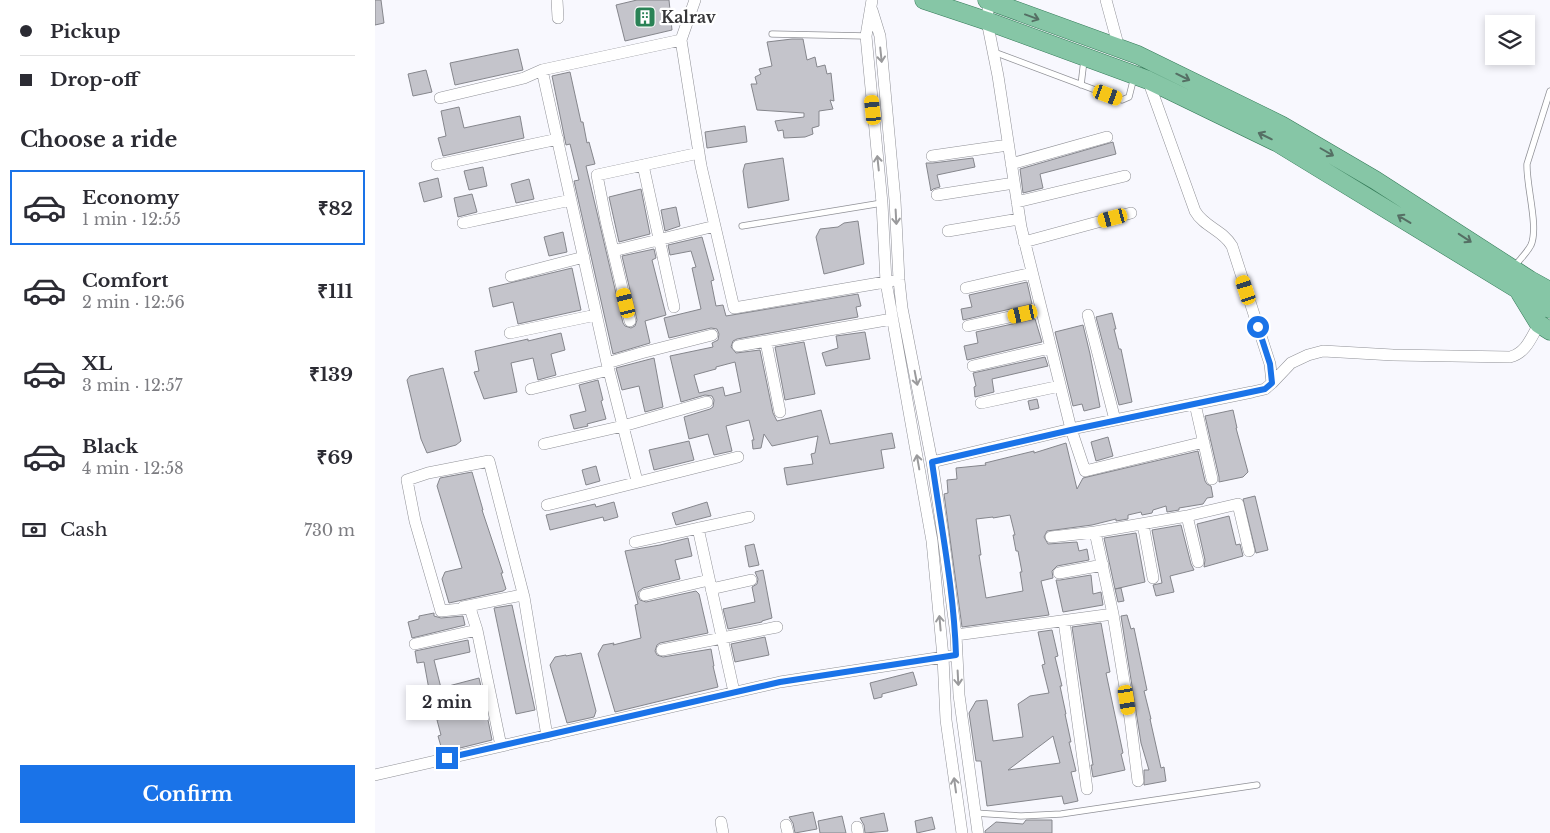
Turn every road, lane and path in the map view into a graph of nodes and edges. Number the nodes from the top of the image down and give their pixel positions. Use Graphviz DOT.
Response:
graph roads {
  1 [pos="557,0"];
  2 [pos="695,0"];
  3 [pos="925,0"];
  4 [pos="988,0"];
  5 [pos="1106,0"];
  6 [pos="872,4"];
  7 [pos="558,18"];
  8 [pos="987,21"];
  9 [pos="772,34"];
  10 [pos="866,36"];
  11 [pos="681,40"];
  12 [pos="1119,48"];
  13 [pos="993,51"];
  14 [pos="1084,56"];
  15 [pos="542,70"];
  16 [pos="1141,78"];
  17 [pos="1081,85"];
  18 [pos="1550,91"];
  19 [pos="440,98"];
  20 [pos="557,138"];
  21 [pos="1107,138"];
  22 [pos="1007,145"];
  23 [pos="699,153"];
  24 [pos="932,156"];
  25 [pos="1011,164"];
  26 [pos="437,165"];
  27 [pos="643,165"];
  28 [pos="1125,176"];
  29 [pos="1014,183"];
  30 [pos="937,195"];
  31 [pos="571,200"];
  32 [pos="1017,202"];
  33 [pos="882,203"];
  34 [pos="1131,213"];
  35 [pos="1019,219"];
  36 [pos="463,223"];
  37 [pos="715,226"];
  38 [pos="742,226"];
  39 [pos="948,231"];
  40 [pos="659,240"];
  41 [pos="1024,242"];
  42 [pos="613,251"];
  43 [pos="584,257"];
  44 [pos="1032,273"];
  45 [pos="511,276"];
  46 [pos="899,280"];
  47 [pos="1512,280"];
  48 [pos="886,282"];
  49 [pos="966,288"];
  50 [pos="1550,291"];
  51 [pos="674,307"];
  52 [pos="1550,309"];
  53 [pos="1041,310"];
  54 [pos="597,315"];
  55 [pos="1088,315"];
  56 [pos="892,318"];
  57 [pos="631,321"];
  58 [pos="968,326"];
  59 [pos="1544,327"];
  60 [pos="510,333"];
  61 [pos="712,335"];
  62 [pos="767,342"];
  63 [pos="737,346"];
  64 [pos="1051,348"];
  65 [pos="973,366"];
  66 [pos="608,367"];
  67 [pos="1272,383"];
  68 [pos="1060,386"];
  69 [pos="531,389"];
  70 [pos="707,402"];
  71 [pos="981,403"];
  72 [pos="1195,404"];
  73 [pos="780,412"];
  74 [pos="1115,420"];
  75 [pos="623,426"];
  76 [pos="1071,430"];
  77 [pos="1204,442"];
  78 [pos="544,444"];
  79 [pos="738,457"];
  80 [pos="932,462"];
  81 [pos="1212,478"];
  82 [pos="637,482"];
  83 [pos="547,505"];
  84 [pos="1187,516"];
  85 [pos="749,517"];
  86 [pos="1143,524"];
  87 [pos="698,528"];
  88 [pos="1095,532"];
  89 [pos="1051,537"];
  90 [pos="635,542"];
  91 [pos="1249,551"];
  92 [pos="1198,562"];
  93 [pos="1103,566"];
  94 [pos="1059,574"];
  95 [pos="1153,578"];
  96 [pos="751,580"];
  97 [pos="710,585"];
  98 [pos="522,595"];
  99 [pos="645,595"];
  100 [pos="441,611"];
  101 [pos="1113,614"];
  102 [pos="1064,621"];
  103 [pos="777,627"];
  104 [pos="477,630"];
  105 [pos="956,635"];
  106 [pos="722,638"];
  107 [pos="415,644"];
  108 [pos="662,650"];
  109 [pos="956,655"];
  110 [pos="943,657"];
  111 [pos="734,692"];
  112 [pos="492,701"];
  113 [pos="433,713"];
  114 [pos="547,736"];
  115 [pos="501,746"];
  116 [pos="375,775"];
  117 [pos="1138,781"];
  118 [pos="1257,784"];
  119 [pos="1087,789"];
  120 [pos="975,814"];
  121 [pos="962,833"];
  122 [pos="978,833"];
  1 -- 7 [label="street"];
  2 -- 11 [label="street"];
  3 -- 8 [label="main road"];
  4 -- 8 [label="street"];
  4 -- 12 [label="main road, one-way"];
  5 -- 12 [label="street"];
  6 -- 10 [label="street"];
  6 -- 46 [label="street, one-way"];
  8 -- 13 [label="street"];
  8 -- 14 [label="main road"];
  9 -- 10 [label="lane"];
  33 -- 10 [label="street, one-way"];
  11 -- 15 [label="street"];
  11 -- 23 [label="street"];
  12 -- 47 [label="main road, one-way"];
  13 -- 17 [label="lane"];
  13 -- 22 [label="street"];
  14 -- 16 [label="main road"];
  14 -- 17 [label="lane"];
  15 -- 19 [label="street"];
  15 -- 20 [label="street"];
  16 -- 17 [label="lane"];
  47 -- 16 [label="main road, one-way"];
  16 -- 67 [label="street"];
  18 -- 47 [label="lane"];
  20 -- 26 [label="street"];
  20 -- 31 [label="street"];
  21 -- 25 [label="street"];
  22 -- 24 [label="street"];
  22 -- 25 [label="street"];
  23 -- 27 [label="street"];
  23 -- 37 [label="street"];
  25 -- 29 [label="street"];
  27 -- 40 [label="street"];
  27 -- 42 [label="street"];
  28 -- 32 [label="street"];
  29 -- 30 [label="street"];
  29 -- 32 [label="street"];
  31 -- 36 [label="street"];
  31 -- 43 [label="street"];
  32 -- 35 [label="street"];
  33 -- 38 [label="lane"];
  33 -- 48 [label="street"];
  34 -- 41 [label="street"];
  35 -- 39 [label="street"];
  35 -- 41 [label="street"];
  37 -- 40 [label="street"];
  37 -- 48 [label="street"];
  40 -- 42 [label="street"];
  40 -- 51 [label="street"];
  41 -- 44 [label="street"];
  42 -- 57 [label="street"];
  43 -- 45 [label="street"];
  43 -- 54 [label="street"];
  44 -- 49 [label="street"];
  44 -- 53 [label="street"];
  46 -- 48 [label="street"];
  46 -- 80 [label="street, one-way"];
  47 -- 50 [label="main road"];
  47 -- 52 [label="main road"];
  47 -- 59 [label="main road"];
  48 -- 56 [label="street"];
  53 -- 58 [label="street"];
  53 -- 64 [label="street"];
  54 -- 60 [label="street"];
  54 -- 66 [label="street"];
  55 -- 74 [label="street"];
  56 -- 62 [label="street"];
  110 -- 56 [label="street, one-way"];
  59 -- 67 [label="street"];
  61 -- 66 [label="street"];
  62 -- 63 [label="street"];
  62 -- 73 [label="street"];
  64 -- 65 [label="street"];
  64 -- 68 [label="street"];
  66 -- 69 [label="street"];
  66 -- 75 [label="street"];
  67 -- 72 [label="street"];
  68 -- 71 [label="street"];
  68 -- 76 [label="street"];
  70 -- 75 [label="street"];
  72 -- 74 [label="street"];
  72 -- 77 [label="street"];
  74 -- 76 [label="street"];
  75 -- 78 [label="street"];
  75 -- 82 [label="street"];
  76 -- 77 [label="street"];
  76 -- 80 [label="street"];
  77 -- 81 [label="street"];
  79 -- 82 [label="street"];
  80 -- 105 [label="street"];
  82 -- 83 [label="street"];
  84 -- 86 [label="street"];
  84 -- 91 [label="street"];
  84 -- 92 [label="street"];
  85 -- 87 [label="street"];
  86 -- 88 [label="street"];
  86 -- 95 [label="street"];
  87 -- 90 [label="street"];
  87 -- 97 [label="street"];
  88 -- 89 [label="street"];
  88 -- 93 [label="street"];
  93 -- 94 [label="street"];
  93 -- 101 [label="street"];
  96 -- 97 [label="street"];
  97 -- 99 [label="street"];
  97 -- 106 [label="street"];
  98 -- 100 [label="street"];
  98 -- 100 [label="street"];
  98 -- 114 [label="street"];
  100 -- 104 [label="street"];
  101 -- 102 [label="street"];
  101 -- 117 [label="street"];
  102 -- 105 [label="street"];
  102 -- 119 [label="street"];
  103 -- 106 [label="street"];
  104 -- 107 [label="street"];
  104 -- 112 [label="street"];
  105 -- 109 [label="street"];
  106 -- 108 [label="street"];
  106 -- 111 [label="street"];
  109 -- 110 [label="street"];
  109 -- 120 [label="street, one-way"];
  110 -- 111 [label="street"];
  121 -- 110 [label="street, one-way"];
  111 -- 114 [label="street"];
  112 -- 113 [label="street"];
  112 -- 115 [label="street"];
  114 -- 115 [label="street"];
  115 -- 116 [label="street"];
  118 -- 120 [label="lane"];
  120 -- 122 [label="street"];
}
